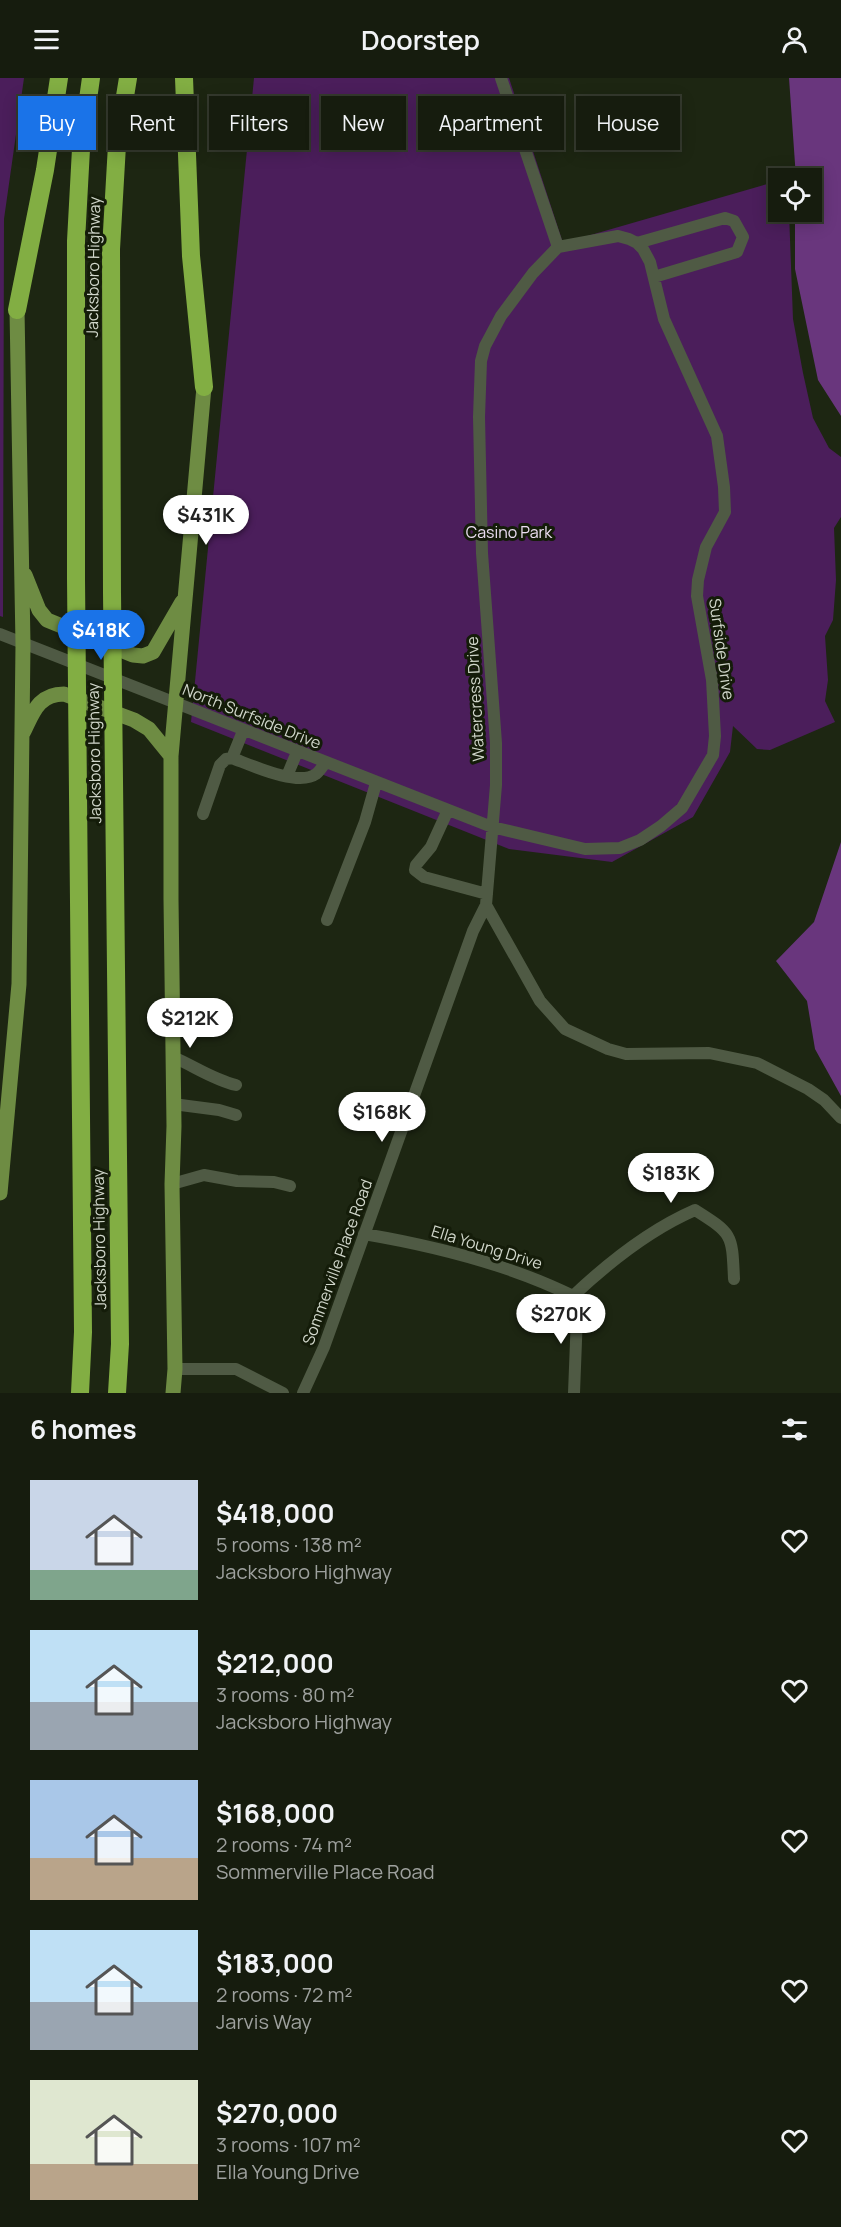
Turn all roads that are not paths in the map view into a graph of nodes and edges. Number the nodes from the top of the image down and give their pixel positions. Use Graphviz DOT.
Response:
graph roads {
  1 [pos="59,78"];
  2 [pos="91,78"];
  3 [pos="128,78"];
  4 [pos="184,78"];
  5 [pos="501,78"];
  6 [pos="637,243"];
  7 [pos="558,247"];
  8 [pos="654,278"];
  9 [pos="17,310"];
  10 [pos="204,387"];
  11 [pos="22,567"];
  12 [pos="185,595"];
  13 [pos="0,634"];
  14 [pos="23,644"];
  15 [pos="176,702"];
  16 [pos="243,731"];
  17 [pos="20,739"];
  18 [pos="297,752"];
  19 [pos="171,756"];
  20 [pos="232,758"];
  21 [pos="325,763"];
  22 [pos="287,776"];
  23 [pos="376,783"];
  24 [pos="448,810"];
  25 [pos="203,814"];
  26 [pos="492,827"];
  27 [pos="486,900"];
  28 [pos="327,920"];
  29 [pos="173,1057"];
  30 [pos="236,1086"];
  31 [pos="173,1104"];
  32 [pos="236,1115"];
  33 [pos="841,1118"];
  34 [pos="2,1154"];
  35 [pos="172,1184"];
  36 [pos="290,1186"];
  37 [pos="0,1193"];
  38 [pos="364,1234"];
  39 [pos="734,1279"];
  40 [pos="573,1296"];
  41 [pos="175,1369"];
  42 [pos="80,1393"];
  43 [pos="117,1393"];
  44 [pos="173,1393"];
  45 [pos="283,1393"];
  46 [pos="303,1393"];
  47 [pos="574,1393"];
  1 -- 9 [label="highway"];
  2 -- 42 [label="highway, Jacksboro Highway"];
  3 -- 43 [label="highway, Jacksboro Highway"];
  4 -- 10 [label="highway"];
  5 -- 7 [label="street"];
  6 -- 7 [label="street"];
  6 -- 8 [label="street, Surfside Drive"];
  6 -- 8 [label="street"];
  7 -- 26 [label="street, Watercress Drive"];
  8 -- 26 [label="street, Surfside Drive"];
  9 -- 11 [label="main road"];
  10 -- 12 [label="main road"];
  11 -- 12 [label="main road"];
  11 -- 14 [label="main road"];
  12 -- 15 [label="main road"];
  13 -- 14 [label="street, North Surfside Drive"];
  14 -- 15 [label="street, North Surfside Drive"];
  14 -- 17 [label="main road"];
  15 -- 16 [label="street, North Surfside Drive"];
  15 -- 19 [label="main road"];
  16 -- 18 [label="street, North Surfside Drive"];
  16 -- 20 [label="street"];
  17 -- 19 [label="main road"];
  17 -- 34 [label="main road"];
  18 -- 21 [label="street, North Surfside Drive"];
  18 -- 22 [label="street"];
  19 -- 29 [label="main road"];
  20 -- 22 [label="street"];
  20 -- 25 [label="street"];
  21 -- 22 [label="street"];
  21 -- 23 [label="street, North Surfside Drive"];
  23 -- 24 [label="street, North Surfside Drive"];
  23 -- 28 [label="street"];
  24 -- 26 [label="street, North Surfside Drive"];
  24 -- 27 [label="street"];
  26 -- 27 [label="street, Watercress Drive"];
  27 -- 33 [label="street"];
  27 -- 38 [label="street, Sommerville Place Road"];
  29 -- 30 [label="street"];
  29 -- 31 [label="main road"];
  31 -- 32 [label="street"];
  31 -- 35 [label="main road"];
  34 -- 37 [label="main road"];
  35 -- 36 [label="street"];
  35 -- 41 [label="main road"];
  38 -- 40 [label="street, Ella Young Drive"];
  38 -- 46 [label="street, Sommerville Place Road"];
  39 -- 40 [label="street"];
  40 -- 47 [label="street"];
  41 -- 44 [label="main road"];
  41 -- 45 [label="street"];
}
